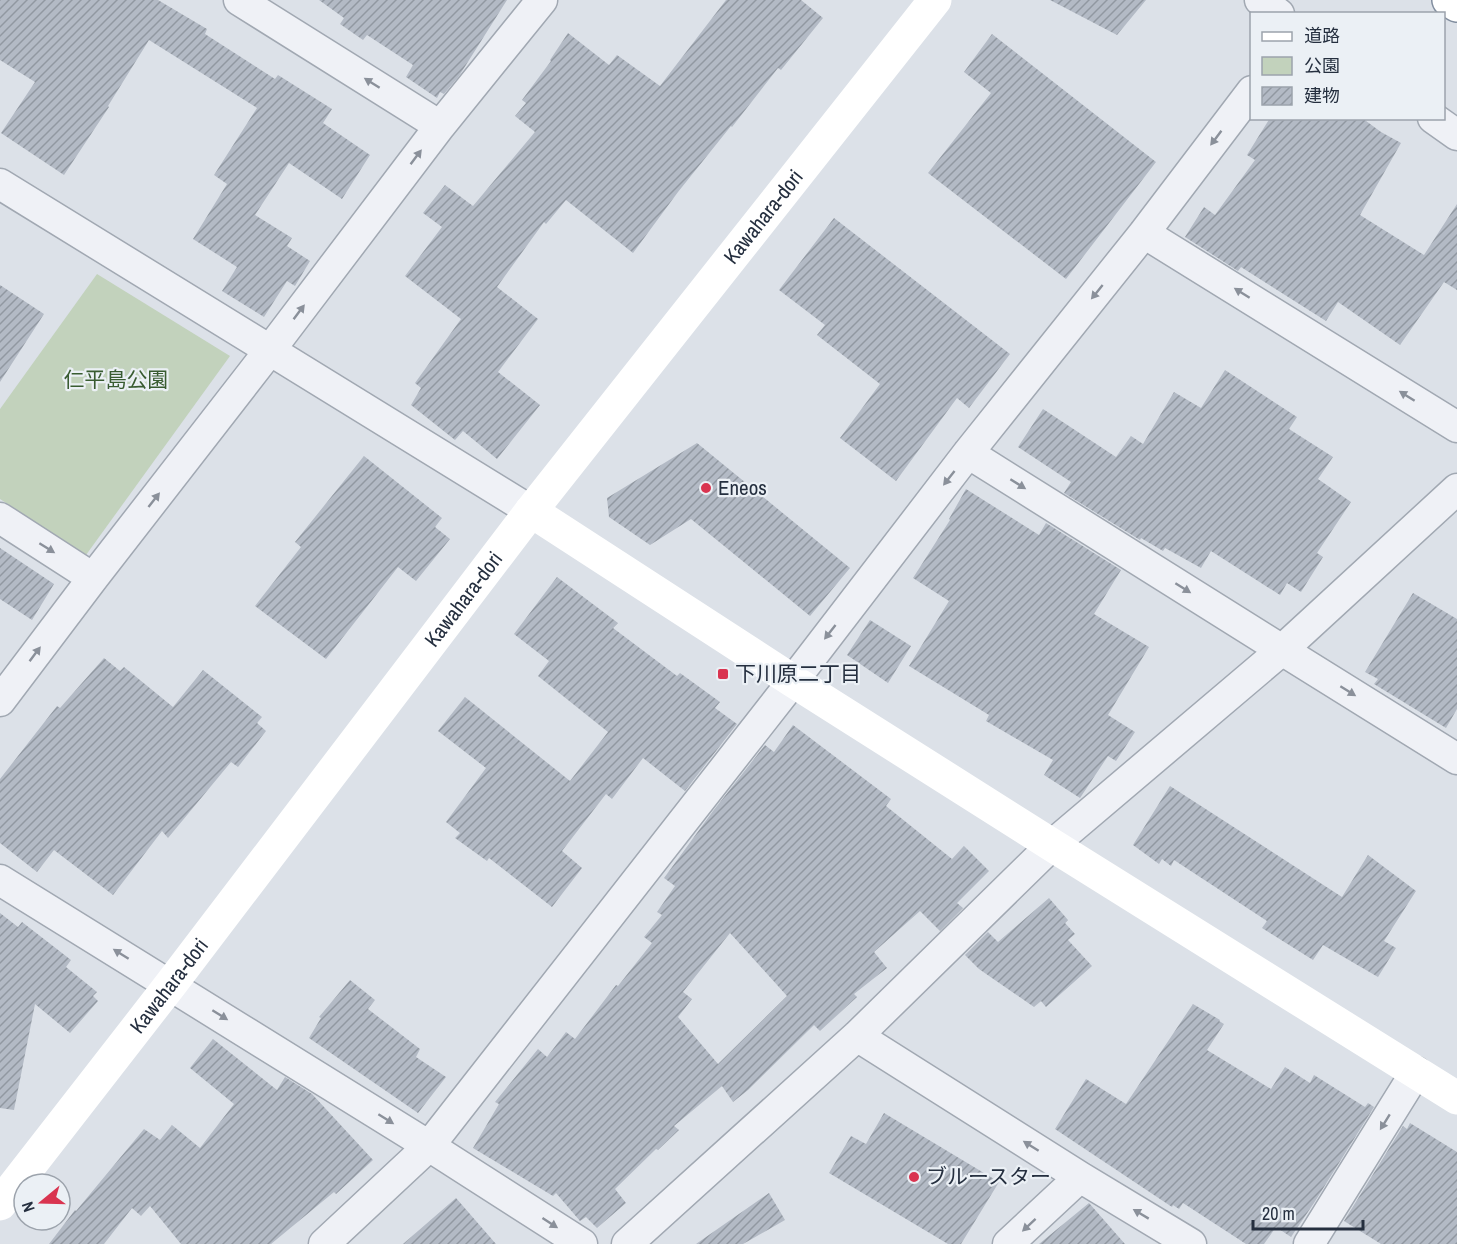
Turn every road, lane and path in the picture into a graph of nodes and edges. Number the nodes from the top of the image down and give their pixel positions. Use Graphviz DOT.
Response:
graph roads {
  1 [pos="239,0"];
  2 [pos="542,0"];
  3 [pos="935,0"];
  4 [pos="1260,0"];
  5 [pos="1449,0"];
  6 [pos="1457,5"];
  7 [pos="1276,12"];
  8 [pos="1250,92"];
  9 [pos="1436,120"];
  10 [pos="440,126"];
  11 [pos="1457,135"];
  12 [pos="0,184"];
  13 [pos="1144,233"];
  14 [pos="270,350"];
  15 [pos="1457,427"];
  16 [pos="969,453"];
  17 [pos="1457,489"];
  18 [pos="531,512"];
  19 [pos="0,518"];
  20 [pos="93,578"];
  21 [pos="1282,650"];
  22 [pos="793,681"];
  23 [pos="0,701"];
  24 [pos="1457,759"];
  25 [pos="1052,846"];
  26 [pos="0,880"];
  27 [pos="171,984"];
  28 [pos="857,1036"];
  29 [pos="1416,1072"];
  30 [pos="1457,1098"];
  31 [pos="429,1146"];
  32 [pos="1080,1177"];
  33 [pos="0,1204"];
  34 [pos="324,1244"];
  35 [pos="582,1244"];
  36 [pos="627,1244"];
  37 [pos="1008,1244"];
  38 [pos="1191,1244"];
  39 [pos="1310,1244"];
  10 -- 1 [label="street, one-way"];
  2 -- 10 [label="street"];
  3 -- 18 [label="main road, Kawahara-dori"];
  4 -- 7 [label="street"];
  5 -- 6 [label="main road"];
  8 -- 13 [label="street, one-way"];
  9 -- 11 [label="street"];
  14 -- 10 [label="street, one-way"];
  12 -- 14 [label="street"];
  15 -- 13 [label="street, one-way"];
  13 -- 16 [label="street, one-way"];
  14 -- 18 [label="street"];
  20 -- 14 [label="street, one-way"];
  16 -- 21 [label="street, one-way"];
  16 -- 22 [label="street, one-way"];
  17 -- 21 [label="street"];
  18 -- 22 [label="main road"];
  18 -- 27 [label="main road, Kawahara-dori"];
  19 -- 20 [label="street, one-way"];
  23 -- 20 [label="street, one-way"];
  21 -- 24 [label="street, one-way"];
  21 -- 25 [label="street"];
  22 -- 25 [label="main road"];
  22 -- 31 [label="street"];
  25 -- 28 [label="street"];
  25 -- 29 [label="main road"];
  27 -- 26 [label="street, one-way"];
  27 -- 31 [label="street, one-way"];
  27 -- 33 [label="main road, Kawahara-dori"];
  32 -- 28 [label="street, one-way"];
  28 -- 36 [label="street"];
  29 -- 30 [label="main road"];
  29 -- 39 [label="street, one-way"];
  31 -- 34 [label="street"];
  31 -- 35 [label="street, one-way"];
  32 -- 37 [label="street, one-way"];
  38 -- 32 [label="street, one-way"];
}
